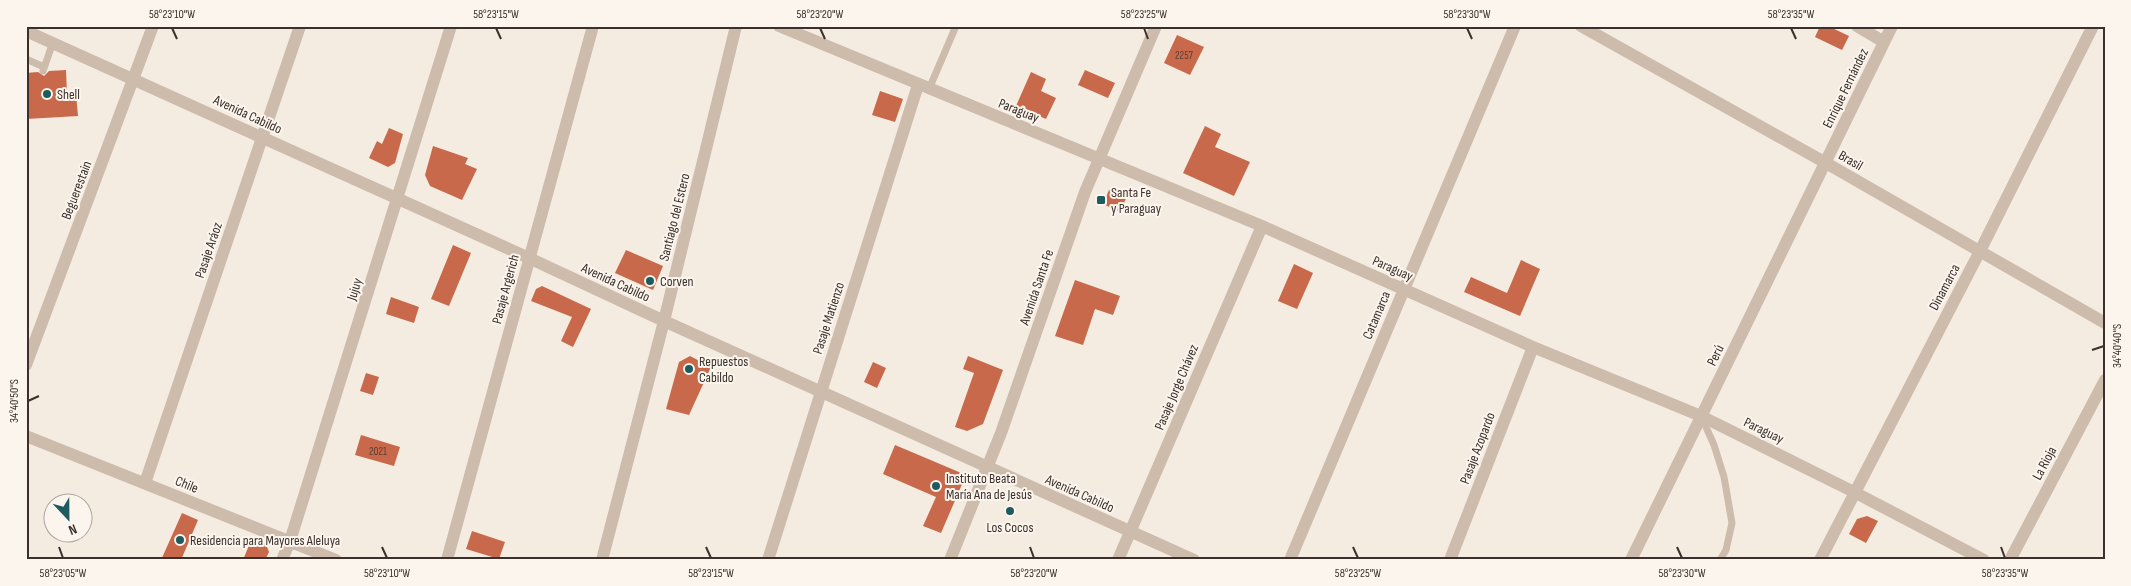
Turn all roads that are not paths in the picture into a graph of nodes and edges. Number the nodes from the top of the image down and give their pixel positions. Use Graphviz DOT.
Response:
graph roads {
  1 [pos="153,26"];
  2 [pos="300,26"];
  3 [pos="451,26"];
  4 [pos="593,26"];
  5 [pos="736,26"];
  6 [pos="778,26"];
  7 [pos="956,26"];
  8 [pos="1156,26"];
  9 [pos="1515,26"];
  10 [pos="1582,26"];
  11 [pos="1857,26"];
  12 [pos="1892,26"];
  13 [pos="2093,26"];
  14 [pos="26,31"];
  15 [pos="53,42"];
  16 [pos="1884,42"];
  17 [pos="26,59"];
  18 [pos="134,78"];
  19 [pos="923,88"];
  20 [pos="262,136"];
  21 [pos="1098,158"];
  22 [pos="1826,163"];
  23 [pos="398,200"];
  24 [pos="1262,226"];
  25 [pos="1980,251"];
  26 [pos="529,258"];
  27 [pos="1404,289"];
  28 [pos="664,321"];
  29 [pos="2105,323"];
  30 [pos="1533,347"];
  31 [pos="26,365"];
  32 [pos="2105,380"];
  33 [pos="820,392"];
  34 [pos="1701,416"];
  35 [pos="26,436"];
  36 [pos="988,467"];
  37 [pos="145,483"];
  38 [pos="1854,492"];
  39 [pos="1130,531"];
  40 [pos="290,541"];
  41 [pos="282,560"];
  42 [pos="336,560"];
  43 [pos="447,560"];
  44 [pos="602,560"];
  45 [pos="768,560"];
  46 [pos="950,560"];
  47 [pos="1118,560"];
  48 [pos="1194,560"];
  49 [pos="1290,560"];
  50 [pos="1450,560"];
  51 [pos="1631,560"];
  52 [pos="1720,560"];
  53 [pos="1820,560"];
  54 [pos="1984,560"];
  55 [pos="2010,560"];
  1 -- 18 [label="street, Beguerestain"];
  2 -- 20 [label="street, Pasaje Aráoz"];
  3 -- 23 [label="street, Jujuy"];
  4 -- 26 [label="street, Pasaje Argerich"];
  5 -- 28 [label="street, Santiago del Estero"];
  6 -- 19 [label="street, Paraguay"];
  7 -- 19 [label="lane"];
  8 -- 21 [label="street, Avenida Santa Fe"];
  9 -- 27 [label="street, Catamarca"];
  10 -- 22 [label="street, Brasil"];
  11 -- 16 [label="street"];
  12 -- 16 [label="street, Enrique Fernández"];
  13 -- 25 [label="street, Dinamarca"];
  14 -- 15 [label="street, Avenida Cabildo"];
  15 -- 17 [label="lane"];
  15 -- 18 [label="street, Avenida Cabildo"];
  16 -- 22 [label="street, Enrique Fernández"];
  18 -- 20 [label="street, Avenida Cabildo"];
  18 -- 31 [label="street, Beguerestain"];
  19 -- 21 [label="street, Paraguay"];
  19 -- 33 [label="street, Pasaje Matienzo"];
  20 -- 23 [label="street, Avenida Cabildo"];
  20 -- 37 [label="street, Pasaje Aráoz"];
  21 -- 24 [label="street, Paraguay"];
  21 -- 36 [label="street, Avenida Santa Fe"];
  22 -- 25 [label="street, Brasil"];
  22 -- 34 [label="street, Perú"];
  23 -- 26 [label="street, Avenida Cabildo"];
  23 -- 40 [label="street, Jujuy"];
  24 -- 27 [label="street, Paraguay"];
  24 -- 39 [label="street, Pasaje Jorge Chávez"];
  25 -- 29 [label="street, Brasil"];
  25 -- 38 [label="street, Dinamarca"];
  26 -- 28 [label="street, Avenida Cabildo"];
  26 -- 43 [label="street, Pasaje Argerich"];
  27 -- 30 [label="street, Paraguay"];
  27 -- 49 [label="street, Catamarca"];
  28 -- 33 [label="street, Avenida Cabildo"];
  28 -- 44 [label="street, Santiago del Estero"];
  30 -- 34 [label="street, Paraguay"];
  30 -- 50 [label="street, Pasaje Azopardo"];
  32 -- 55 [label="street, La Rioja"];
  33 -- 36 [label="street, Avenida Cabildo"];
  33 -- 45 [label="street, Pasaje Matienzo"];
  34 -- 38 [label="street, Paraguay"];
  34 -- 51 [label="street, Perú"];
  34 -- 52 [label="lane"];
  35 -- 37 [label="street, Chile"];
  36 -- 39 [label="street, Avenida Cabildo"];
  36 -- 46 [label="street, Avenida Santa Fe"];
  37 -- 40 [label="street, Chile"];
  38 -- 53 [label="street, Dinamarca"];
  38 -- 54 [label="street, Paraguay"];
  39 -- 47 [label="street, Pasaje Jorge Chávez"];
  39 -- 48 [label="street, Avenida Cabildo"];
  40 -- 41 [label="street, Jujuy"];
  40 -- 42 [label="street, Chile"];
}
